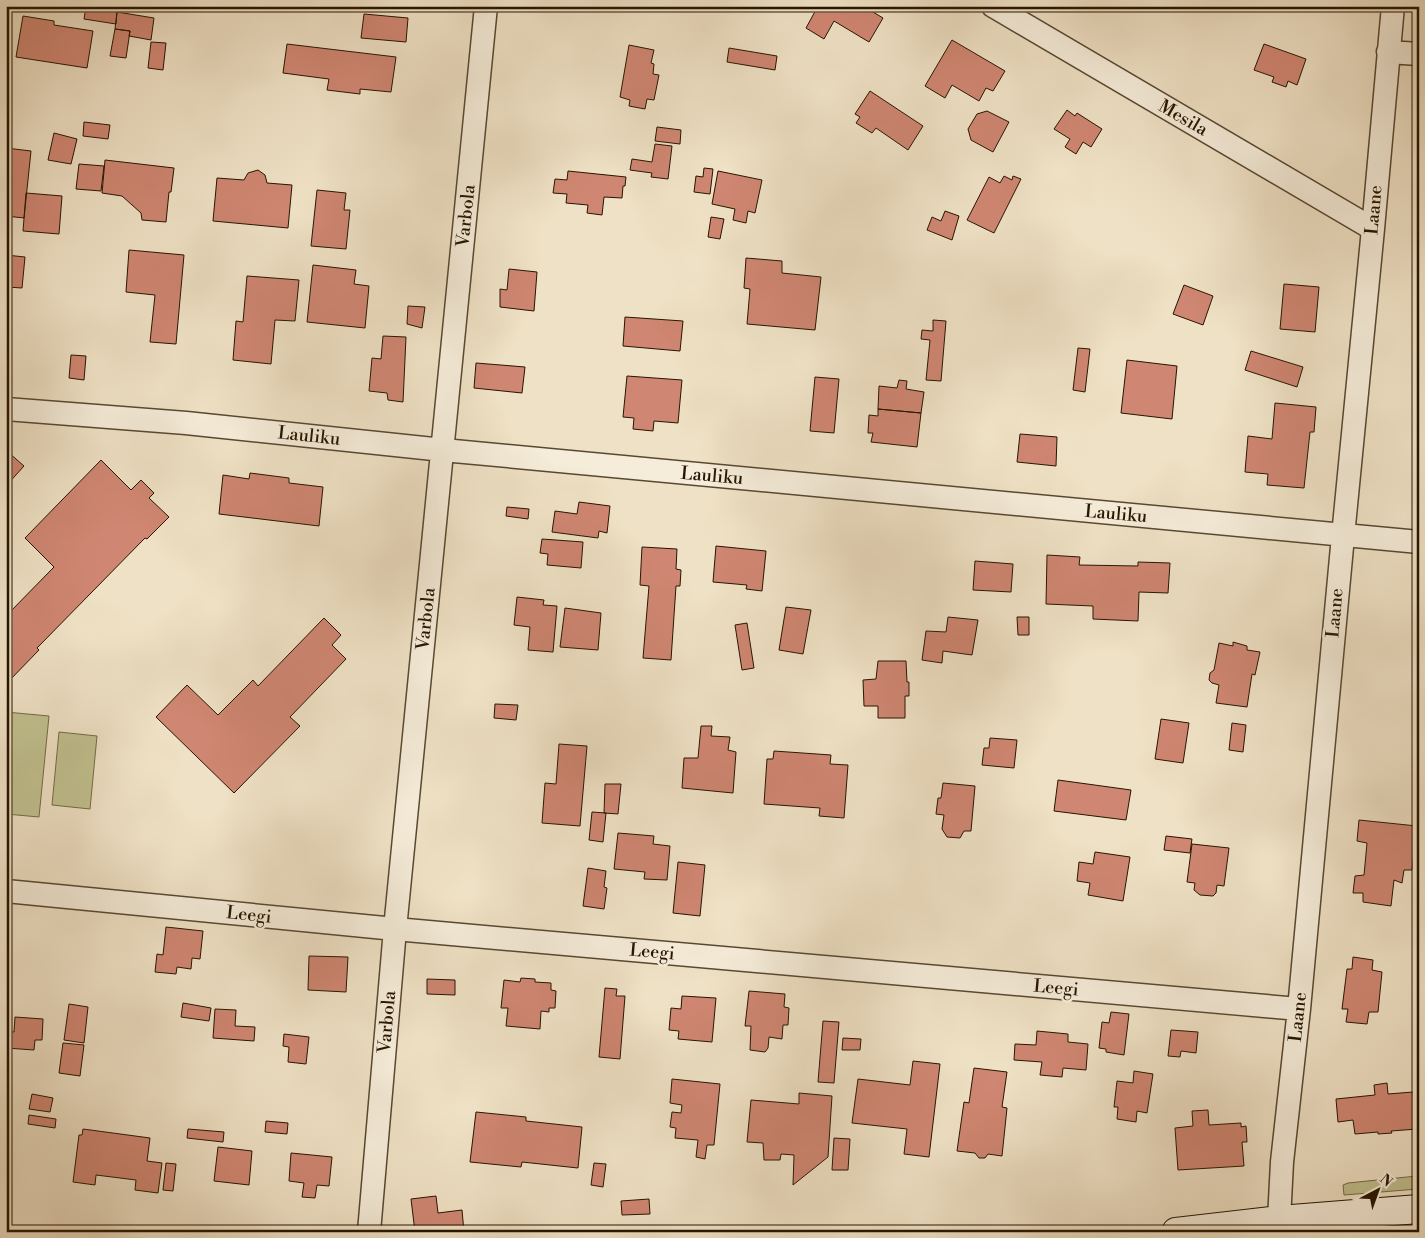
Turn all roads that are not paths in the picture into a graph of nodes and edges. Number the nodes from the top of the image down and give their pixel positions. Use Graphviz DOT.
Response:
graph roads {
  1 [pos="486,6"];
  2 [pos="992,6"];
  3 [pos="1393,6"];
  4 [pos="1388,52"];
  5 [pos="1419,54"];
  6 [pos="1373,229"];
  7 [pos="6,409"];
  8 [pos="442,450"];
  9 [pos="1343,536"];
  10 [pos="1419,542"];
  11 [pos="6,891"];
  12 [pos="395,929"];
  13 [pos="1299,1009"];
  14 [pos="1419,1209"];
  15 [pos="1280,1220"];
  16 [pos="369,1232"];
  17 [pos="1176,1232"];
  1 -- 8 [label="street, Varbola"];
  2 -- 6 [label="street, Mesila"];
  3 -- 4 [label="street, Laane"];
  4 -- 5 [label="street"];
  4 -- 6 [label="street, Laane"];
  6 -- 9 [label="street, Laane"];
  7 -- 8 [label="street, Lauliku"];
  8 -- 9 [label="street, Lauliku"];
  8 -- 12 [label="street, Varbola"];
  9 -- 10 [label="street, Lauliku"];
  9 -- 13 [label="street, Laane"];
  11 -- 12 [label="street, Leegi"];
  12 -- 13 [label="street, Leegi"];
  12 -- 16 [label="street, Varbola"];
  13 -- 15 [label="street, Laane"];
  14 -- 15 [label="main road"];
  15 -- 17 [label="main road"];
}
